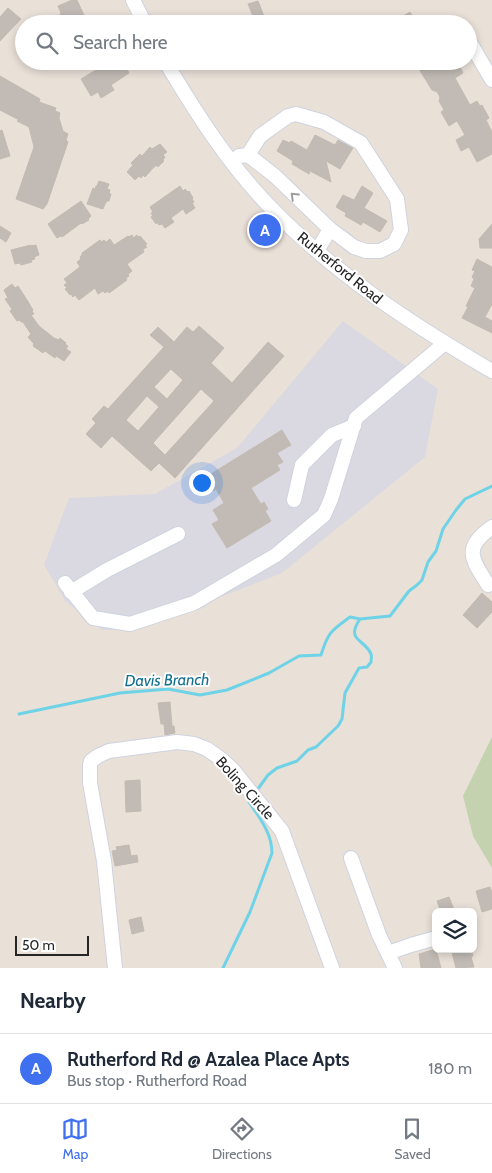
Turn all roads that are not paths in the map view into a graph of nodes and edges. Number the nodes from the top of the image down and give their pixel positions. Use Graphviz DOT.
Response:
graph roads {
  1 [pos="133,0"];
  2 [pos="140,15"];
  3 [pos="477,54"];
  4 [pos="171,70"];
  5 [pos="492,80"];
  6 [pos="248,154"];
  7 [pos="229,158"];
  8 [pos="330,229"];
  9 [pos="317,251"];
  10 [pos="445,343"];
  11 [pos="492,371"];
  12 [pos="354,426"];
  13 [pos="294,500"];
  14 [pos="492,527"];
  15 [pos="178,534"];
  16 [pos="488,585"];
  17 [pos="351,858"];
  18 [pos="432,939"];
  19 [pos="388,953"];
  20 [pos="115,968"];
  21 [pos="332,968"];
  22 [pos="395,968"];
  1 -- 2 [label="street"];
  3 -- 5 [label="street"];
  4 -- 7 [label="street, Rutherford Road"];
  6 -- 7 [label="street"];
  8 -- 6 [label="street, one-way"];
  6 -- 8 [label="street"];
  7 -- 9 [label="street, Rutherford Road"];
  8 -- 9 [label="street"];
  9 -- 10 [label="street, Rutherford Road"];
  10 -- 11 [label="street, Rutherford Road"];
  10 -- 12 [label="street"];
  12 -- 13 [label="street"];
  12 -- 15 [label="street"];
  14 -- 16 [label="street"];
  17 -- 19 [label="street"];
  18 -- 19 [label="street"];
  19 -- 22 [label="street"];
  20 -- 21 [label="street, Boling Circle"];
}
